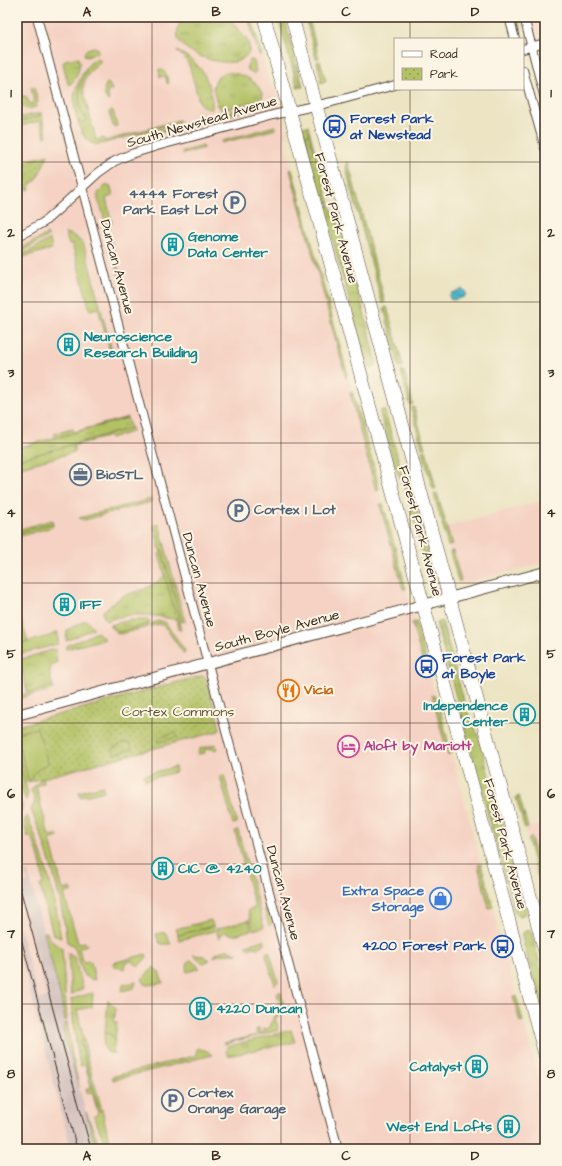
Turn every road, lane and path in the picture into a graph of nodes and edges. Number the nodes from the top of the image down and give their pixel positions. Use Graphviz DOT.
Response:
graph roads {
  1 [pos="37,17"];
  2 [pos="264,17"];
  3 [pos="292,17"];
  4 [pos="509,17"];
  5 [pos="524,17"];
  6 [pos="515,38"];
  7 [pos="545,43"];
  8 [pos="532,47"];
  9 [pos="524,49"];
  10 [pos="524,74"];
  11 [pos="394,85"];
  12 [pos="545,99"];
  13 [pos="316,106"];
  14 [pos="290,111"];
  15 [pos="545,148"];
  16 [pos="82,186"];
  17 [pos="17,237"];
  18 [pos="545,572"];
  19 [pos="449,598"];
  20 [pos="424,606"];
  21 [pos="208,664"];
  22 [pos="17,715"];
  23 [pos="545,952"];
  24 [pos="545,1054"];
  25 [pos="338,1149"];
  1 -- 16 [label="street, Duncan Avenue"];
  2 -- 14 [label="main road, Forest Park Avenue"];
  3 -- 13 [label="main road, Forest Park Avenue"];
  4 -- 6 [label="street"];
  5 -- 8 [label="street"];
  7 -- 8 [label="street"];
  8 -- 9 [label="street"];
  8 -- 12 [label="street"];
  10 -- 15 [label="street"];
  11 -- 13 [label="street, South Newstead Avenue"];
  13 -- 14 [label="street, South Newstead Avenue"];
  13 -- 19 [label="main road, Forest Park Avenue"];
  14 -- 16 [label="street, South Newstead Avenue"];
  14 -- 20 [label="main road, Forest Park Avenue"];
  16 -- 17 [label="street, South Newstead Avenue"];
  16 -- 21 [label="street, Duncan Avenue"];
  18 -- 19 [label="street, South Boyle Avenue"];
  19 -- 20 [label="street, South Boyle Avenue"];
  19 -- 23 [label="main road, Forest Park Avenue"];
  20 -- 21 [label="street, South Boyle Avenue"];
  20 -- 24 [label="main road, Forest Park Avenue"];
  21 -- 22 [label="street, South Boyle Avenue"];
  21 -- 25 [label="street, Duncan Avenue"];
}
